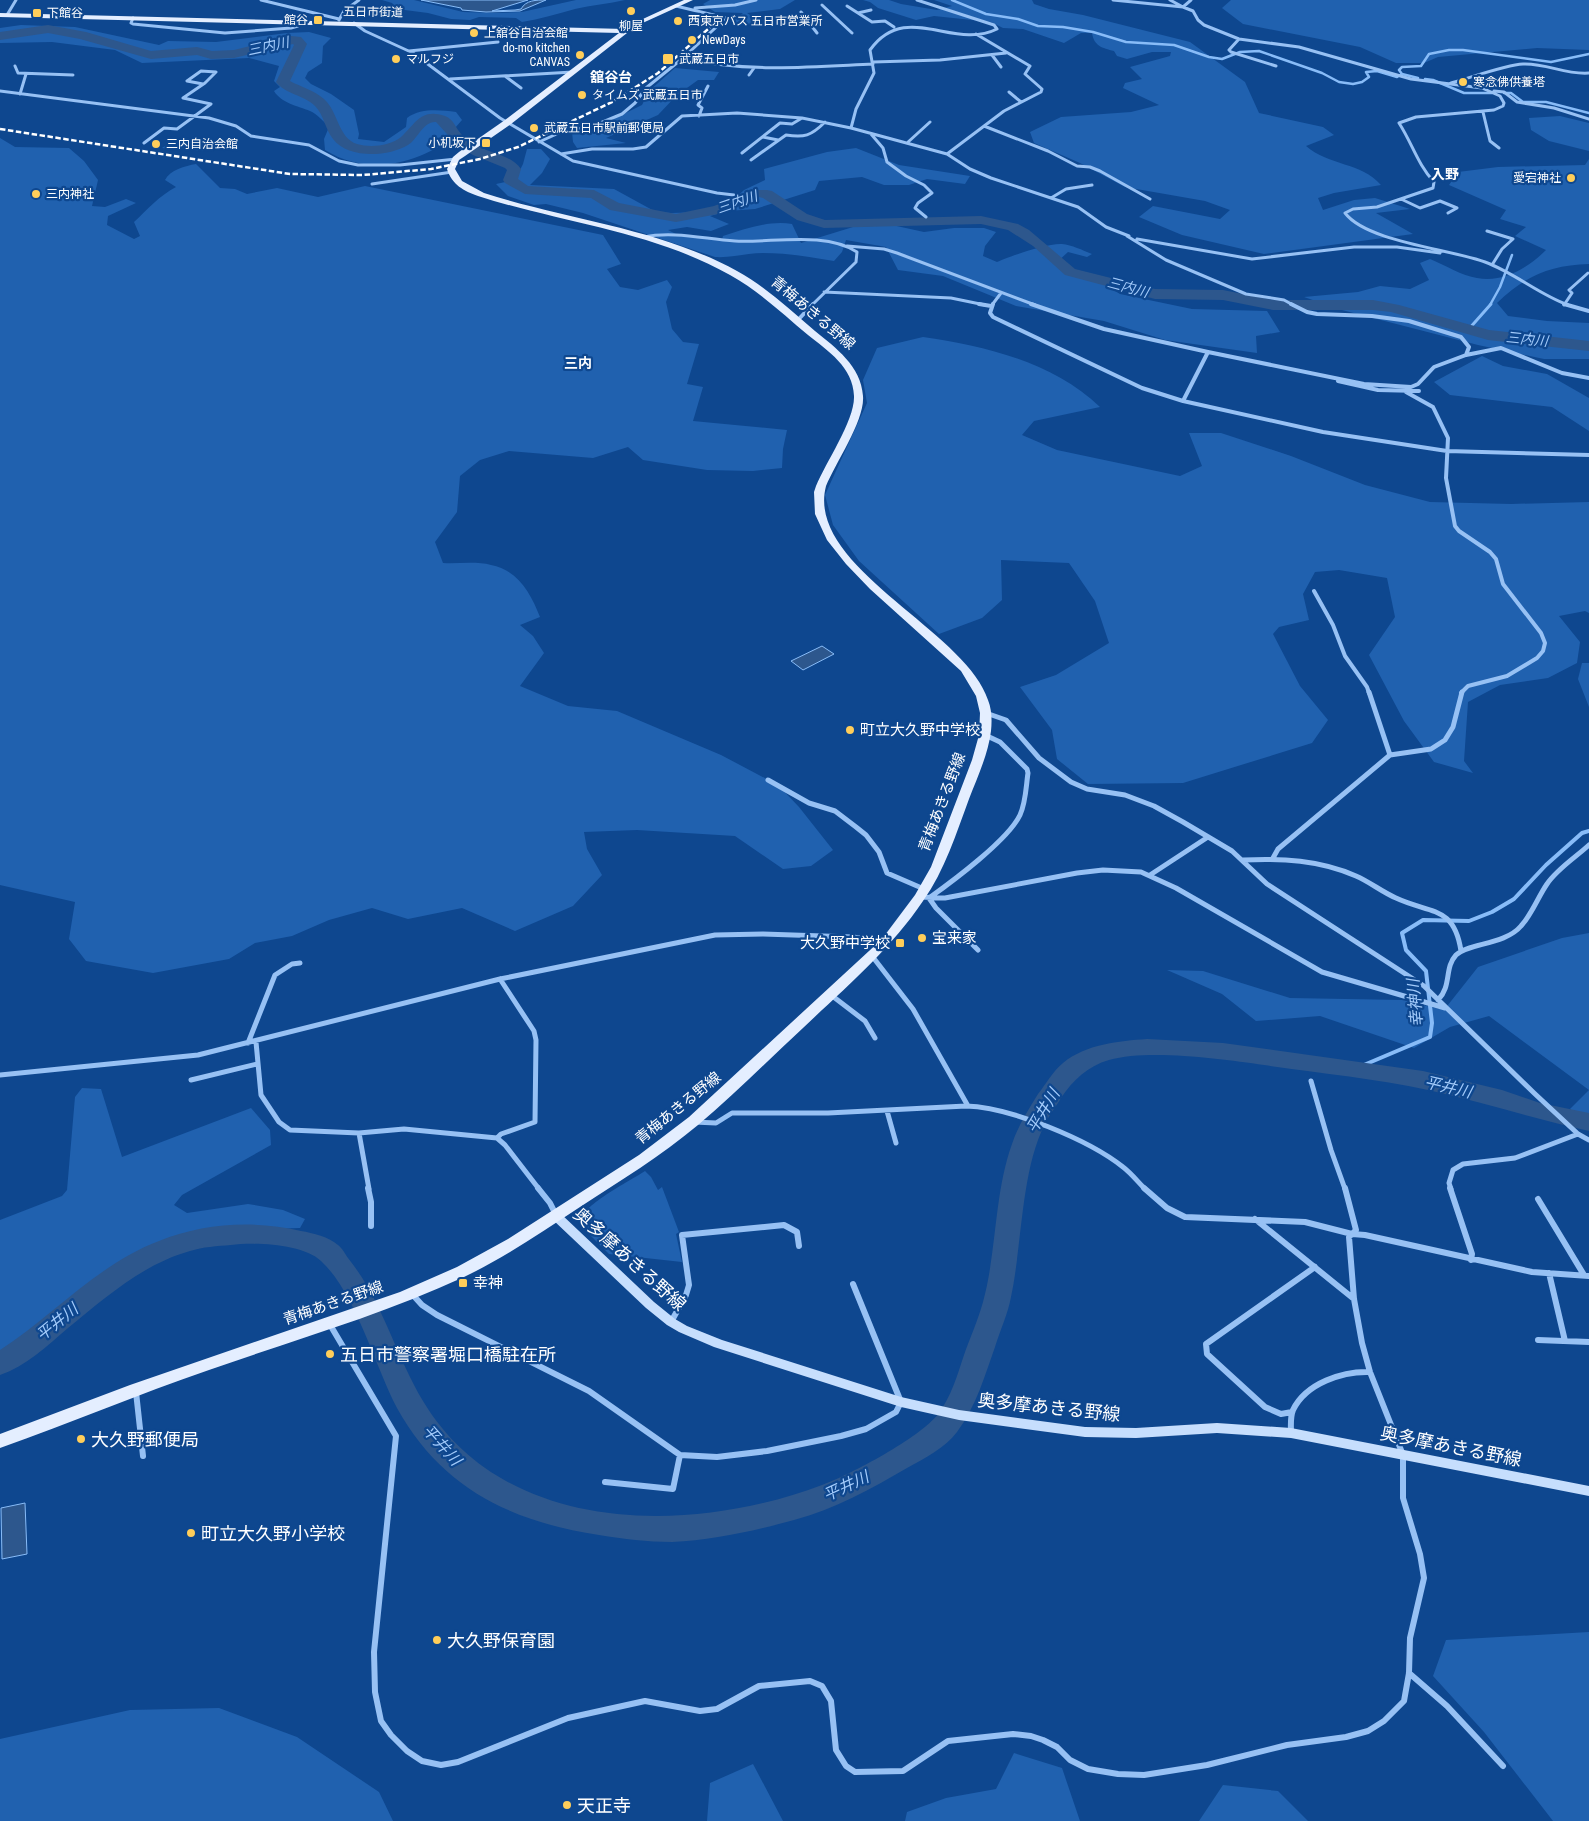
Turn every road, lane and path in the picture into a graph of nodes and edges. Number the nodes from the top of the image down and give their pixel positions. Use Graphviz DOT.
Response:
graph roads {
  1 [pos="16,0"];
  2 [pos="264,0"];
  3 [pos="359,0"];
  4 [pos="690,0"];
  5 [pos="756,0"];
  6 [pos="917,0"];
  7 [pos="1113,0"];
  8 [pos="1170,0"];
  9 [pos="1191,0"];
  10 [pos="822,5"];
  11 [pos="676,6"];
  12 [pos="847,6"];
  13 [pos="1183,7"];
  14 [pos="687,9"];
  15 [pos="871,10"];
  16 [pos="801,12"];
  17 [pos="858,13"];
  18 [pos="3,15"];
  19 [pos="133,18"];
  20 [pos="340,21"];
  21 [pos="302,22"];
  22 [pos="354,23"];
  23 [pos="894,26"];
  24 [pos="626,31"];
  25 [pos="817,33"];
  26 [pos="852,33"];
  27 [pos="976,34"];
  28 [pos="1239,39"];
  29 [pos="498,42"];
  30 [pos="409,51"];
  31 [pos="1006,53"];
  32 [pos="992,54"];
  33 [pos="683,58"];
  34 [pos="873,63"];
  35 [pos="15,66"];
  36 [pos="1276,66"];
  37 [pos="1001,67"];
  38 [pos="754,68"];
  39 [pos="573,72"];
  40 [pos="26,74"];
  41 [pos="1589,74"];
  42 [pos="73,75"];
  43 [pos="505,75"];
  44 [pos="749,75"];
  45 [pos="450,79"];
  46 [pos="1451,83"];
  47 [pos="202,84"];
  48 [pos="708,86"];
  49 [pos="521,88"];
  50 [pos="1482,88"];
  51 [pos="0,91"];
  52 [pos="1009,92"];
  53 [pos="20,94"];
  54 [pos="1021,102"];
  55 [pos="1483,112"];
  56 [pos="195,116"];
  57 [pos="699,116"];
  58 [pos="802,118"];
  59 [pos="1589,119"];
  60 [pos="508,122"];
  61 [pos="825,122"];
  62 [pos="930,122"];
  63 [pos="984,126"];
  64 [pos="851,128"];
  65 [pos="870,133"];
  66 [pos="763,137"];
  67 [pos="778,140"];
  68 [pos="540,142"];
  69 [pos="144,143"];
  70 [pos="907,143"];
  71 [pos="1499,148"];
  72 [pos="742,153"];
  73 [pos="561,154"];
  74 [pos="947,154"];
  75 [pos="456,159"];
  76 [pos="751,160"];
  77 [pos="452,172"];
  78 [pos="372,184"];
  79 [pos="1092,186"];
  80 [pos="734,195"];
  81 [pos="1051,198"];
  82 [pos="1150,199"];
  83 [pos="1401,199"];
  84 [pos="1448,213"];
  85 [pos="926,217"];
  86 [pos="1487,231"];
  87 [pos="1127,236"];
  88 [pos="643,237"];
  89 [pos="846,246"];
  90 [pos="1460,255"];
  91 [pos="1492,265"];
  92 [pos="1588,273"];
  93 [pos="824,292"];
  94 [pos="1001,293"];
  95 [pos="1564,305"];
  96 [pos="991,306"];
  97 [pos="1589,311"];
  98 [pos="797,321"];
  99 [pos="1208,352"];
  100 [pos="1466,355"];
  101 [pos="1334,378"];
  102 [pos="1589,378"];
  103 [pos="1419,391"];
  104 [pos="1406,392"];
  105 [pos="1183,401"];
  106 [pos="1447,451"];
  107 [pos="1589,455"];
  108 [pos="1314,591"];
  109 [pos="986,713"];
  110 [pos="985,735"];
  111 [pos="1390,756"];
  112 [pos="768,780"];
  113 [pos="1208,837"];
  114 [pos="1589,845"];
  115 [pos="1273,858"];
  116 [pos="1243,860"];
  117 [pos="1150,875"];
  118 [pos="924,895"];
  119 [pos="886,942"];
  120 [pos="978,950"];
  121 [pos="1460,950"];
  122 [pos="872,956"];
  123 [pos="300,963"];
  124 [pos="500,979"];
  125 [pos="831,995"];
  126 [pos="1438,1000"];
  127 [pos="1446,1008"];
  128 [pos="875,1038"];
  129 [pos="256,1042"];
  130 [pos="248,1043"];
  131 [pos="257,1064"];
  132 [pos="0,1075"];
  133 [pos="191,1080"];
  134 [pos="1311,1081"];
  135 [pos="968,1106"];
  136 [pos="888,1111"];
  137 [pos="694,1122"];
  138 [pos="1576,1132"];
  139 [pos="359,1133"];
  140 [pos="498,1138"];
  141 [pos="1589,1140"];
  142 [pos="896,1143"];
  143 [pos="1538,1200"];
  144 [pos="556,1216"];
  145 [pos="1254,1218"];
  146 [pos="370,1226"];
  147 [pos="1352,1234"];
  148 [pos="799,1246"];
  149 [pos="1471,1260"];
  150 [pos="1315,1267"];
  151 [pos="1549,1273"];
  152 [pos="1587,1276"];
  153 [pos="853,1284"];
  154 [pos="408,1295"];
  155 [pos="1354,1299"];
  156 [pos="333,1321"];
  157 [pos="671,1322"];
  158 [pos="1538,1340"];
  159 [pos="1565,1341"];
  160 [pos="1589,1342"];
  161 [pos="1370,1372"];
  162 [pos="135,1389"];
  163 [pos="901,1402"];
  164 [pos="1292,1412"];
  165 [pos="1291,1433"];
  166 [pos="0,1441"];
  167 [pos="680,1455"];
  168 [pos="1403,1455"];
  169 [pos="143,1456"];
  170 [pos="605,1482"];
  171 [pos="1589,1491"];
  172 [pos="1408,1673"];
  173 [pos="1503,1766"];
  1 -- 18 [label="street"];
  2 -- 20 [label="street"];
  3 -- 20 [label="street"];
  4 -- 11 [label="main road"];
  5 -- 14 [label="street"];
  6 -- 27 [label="street"];
  7 -- 13 [label="street"];
  8 -- 13 [label="street"];
  9 -- 13 [label="street"];
  10 -- 26 [label="street"];
  11 -- 14 [label="street"];
  11 -- 24 [label="main road"];
  12 -- 17 [label="street"];
  13 -- 28 [label="street"];
  14 -- 33 [label="street"];
  15 -- 17 [label="street"];
  16 -- 25 [label="street"];
  17 -- 23 [label="street"];
  18 -- 19 [label="main road, 五日市街道"];
  19 -- 21 [label="main road, 五日市街道"];
  19 -- 21 [label="street"];
  20 -- 21 [label="main road, 五日市街道"];
  20 -- 22 [label="main road, 五日市街道"];
  22 -- 24 [label="main road, 五日市街道"];
  22 -- 30 [label="street"];
  23 -- 27 [label="street"];
  23 -- 34 [label="street"];
  24 -- 39 [label="main road"];
  27 -- 31 [label="street"];
  28 -- 36 [label="street"];
  28 -- 46 [label="street"];
  29 -- 30 [label="street"];
  30 -- 45 [label="street"];
  31 -- 32 [label="street"];
  31 -- 54 [label="street"];
  32 -- 34 [label="street"];
  32 -- 37 [label="street"];
  33 -- 38 [label="street"];
  33 -- 68 [label="street"];
  34 -- 38 [label="street"];
  34 -- 64 [label="street"];
  35 -- 40 [label="street"];
  38 -- 44 [label="street"];
  39 -- 43 [label="street"];
  39 -- 60 [label="main road"];
  40 -- 42 [label="street"];
  40 -- 53 [label="street"];
  41 -- 46 [label="street"];
  43 -- 45 [label="street"];
  43 -- 49 [label="street"];
  45 -- 60 [label="street"];
  46 -- 50 [label="street"];
  47 -- 47 [label="street"];
  47 -- 56 [label="street"];
  48 -- 57 [label="street"];
  50 -- 55 [label="street"];
  50 -- 59 [label="street"];
  51 -- 53 [label="street"];
  52 -- 54 [label="street"];
  53 -- 56 [label="street"];
  54 -- 63 [label="street"];
  55 -- 71 [label="street"];
  55 -- 83 [label="street"];
  56 -- 69 [label="street"];
  56 -- 75 [label="street"];
  57 -- 58 [label="street"];
  57 -- 73 [label="street"];
  58 -- 61 [label="street"];
  58 -- 66 [label="street"];
  60 -- 68 [label="street"];
  60 -- 75 [label="main road"];
  61 -- 64 [label="street"];
  61 -- 67 [label="street"];
  62 -- 70 [label="street"];
  63 -- 74 [label="street"];
  63 -- 82 [label="street"];
  64 -- 65 [label="street"];
  65 -- 70 [label="street"];
  65 -- 85 [label="street"];
  66 -- 67 [label="street"];
  66 -- 72 [label="street"];
  67 -- 76 [label="street"];
  68 -- 73 [label="street"];
  70 -- 74 [label="street"];
  73 -- 80 [label="street"];
  74 -- 81 [label="street"];
  75 -- 77 [label="main road"];
  77 -- 78 [label="street"];
  77 -- 88 [label="main road, 青梅あきる野線"];
  79 -- 81 [label="street"];
  81 -- 87 [label="street"];
  83 -- 84 [label="street"];
  83 -- 90 [label="street"];
  86 -- 91 [label="street"];
  87 -- 90 [label="street"];
  87 -- 100 [label="street"];
  88 -- 89 [label="street"];
  88 -- 98 [label="main road, 青梅あきる野線"];
  89 -- 93 [label="street"];
  89 -- 94 [label="street"];
  90 -- 91 [label="street"];
  91 -- 95 [label="street"];
  92 -- 95 [label="street"];
  93 -- 96 [label="street"];
  93 -- 98 [label="street"];
  94 -- 96 [label="street"];
  94 -- 99 [label="street"];
  95 -- 97 [label="street"];
  96 -- 105 [label="street"];
  98 -- 109 [label="main road, 青梅あきる野線"];
  99 -- 101 [label="street"];
  99 -- 105 [label="street"];
  100 -- 101 [label="street"];
  100 -- 102 [label="street"];
  101 -- 104 [label="street"];
  103 -- 104 [label="street"];
  104 -- 106 [label="street"];
  105 -- 106 [label="street"];
  106 -- 107 [label="street"];
  106 -- 111 [label="street"];
  108 -- 111 [label="street"];
  109 -- 110 [label="main road, 青梅あきる野線"];
  109 -- 113 [label="street"];
  110 -- 118 [label="main road, 青梅あきる野線"];
  110 -- 118 [label="street"];
  111 -- 115 [label="street"];
  112 -- 118 [label="street"];
  113 -- 116 [label="street"];
  113 -- 117 [label="street"];
  114 -- 121 [label="street"];
  115 -- 116 [label="street"];
  115 -- 121 [label="street"];
  116 -- 126 [label="street"];
  117 -- 118 [label="street"];
  117 -- 127 [label="street"];
  118 -- 119 [label="main road, 青梅あきる野線"];
  118 -- 120 [label="street"];
  119 -- 122 [label="main road, 青梅あきる野線"];
  119 -- 124 [label="street"];
  121 -- 126 [label="street"];
  122 -- 125 [label="main road, 青梅あきる野線"];
  122 -- 135 [label="street"];
  123 -- 130 [label="street"];
  124 -- 129 [label="street"];
  124 -- 140 [label="street"];
  125 -- 128 [label="street"];
  125 -- 137 [label="main road, 青梅あきる野線"];
  126 -- 127 [label="street"];
  127 -- 138 [label="street"];
  129 -- 130 [label="street"];
  129 -- 131 [label="street"];
  130 -- 132 [label="street"];
  131 -- 133 [label="street"];
  131 -- 139 [label="street"];
  134 -- 147 [label="street"];
  135 -- 136 [label="street"];
  135 -- 145 [label="street"];
  136 -- 137 [label="street"];
  136 -- 142 [label="street"];
  137 -- 144 [label="main road, 青梅あきる野線"];
  138 -- 141 [label="street"];
  138 -- 149 [label="street"];
  139 -- 140 [label="street"];
  139 -- 146 [label="street"];
  140 -- 144 [label="street"];
  143 -- 152 [label="street"];
  144 -- 154 [label="main road, 青梅あきる野線"];
  144 -- 157 [label="main road, 奥多摩あきる野線"];
  145 -- 147 [label="street"];
  145 -- 150 [label="street"];
  147 -- 149 [label="street"];
  147 -- 155 [label="street"];
  148 -- 157 [label="street"];
  149 -- 151 [label="street"];
  150 -- 155 [label="street"];
  150 -- 164 [label="street"];
  151 -- 152 [label="street"];
  151 -- 159 [label="street"];
  153 -- 163 [label="street"];
  154 -- 156 [label="main road, 青梅あきる野線"];
  154 -- 167 [label="street"];
  155 -- 161 [label="street"];
  156 -- 162 [label="main road, 青梅あきる野線"];
  156 -- 172 [label="street"];
  157 -- 163 [label="main road, 奥多摩あきる野線"];
  158 -- 159 [label="street"];
  159 -- 160 [label="street"];
  161 -- 164 [label="street"];
  161 -- 168 [label="street"];
  162 -- 166 [label="main road, 青梅あきる野線"];
  162 -- 169 [label="street"];
  163 -- 165 [label="main road, 奥多摩あきる野線"];
  163 -- 167 [label="street"];
  164 -- 165 [label="street"];
  165 -- 168 [label="main road, 奥多摩あきる野線"];
  167 -- 170 [label="street"];
  168 -- 171 [label="main road, 奥多摩あきる野線"];
  168 -- 172 [label="street"];
  172 -- 173 [label="street"];
}
